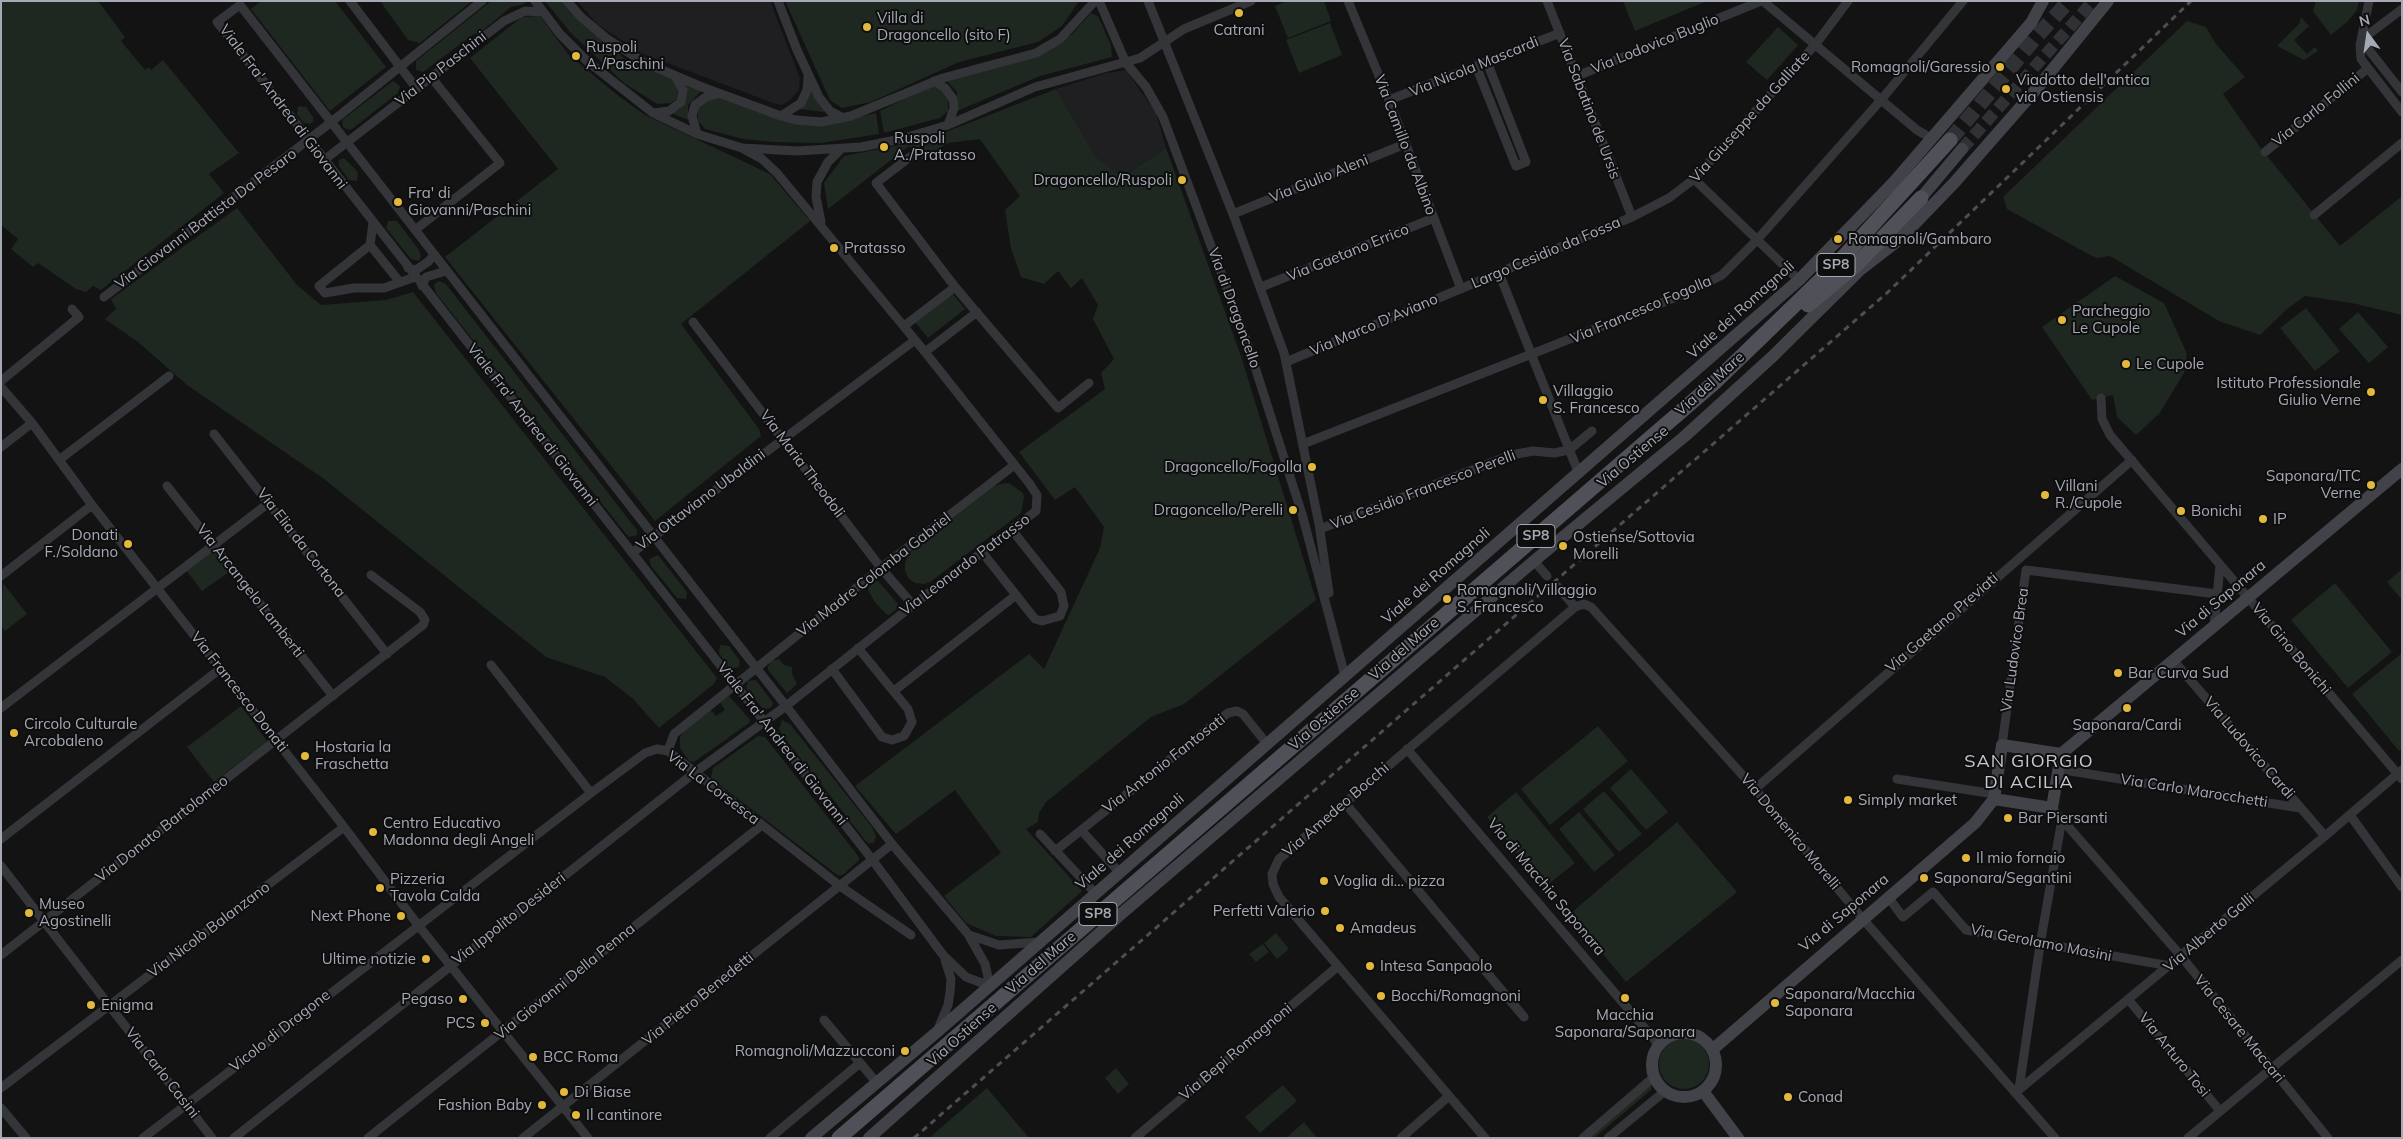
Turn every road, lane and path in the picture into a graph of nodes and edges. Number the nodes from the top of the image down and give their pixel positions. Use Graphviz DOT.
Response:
graph roads {
  1 [pos="350,1"];
  2 [pos="482,1"];
  3 [pos="535,1"];
  4 [pos="567,1"];
  5 [pos="778,1"];
  6 [pos="1097,1"];
  7 [pos="1148,1"];
  8 [pos="1251,1"];
  9 [pos="1348,1"];
  10 [pos="1547,1"];
  11 [pos="1762,1"];
  12 [pos="1848,1"];
  13 [pos="1963,1"];
  14 [pos="2043,1"];
  15 [pos="2053,1"];
  16 [pos="2108,1"];
  17 [pos="2369,1"];
  18 [pos="242,3"];
  19 [pos="2402,9"];
  20 [pos="542,12"];
  21 [pos="2031,23"];
  22 [pos="1560,33"];
  23 [pos="2361,40"];
  24 [pos="1165,42"];
  25 [pos="1815,45"];
  26 [pos="1487,62"];
  27 [pos="1126,63"];
  28 [pos="1476,66"];
  29 [pos="400,67"];
  30 [pos="2367,69"];
  31 [pos="808,75"];
  32 [pos="676,76"];
  33 [pos="1577,76"];
  34 [pos="431,77"];
  35 [pos="934,81"];
  36 [pos="416,89"];
  37 [pos="2402,92"];
  38 [pos="722,95"];
  39 [pos="1389,100"];
  40 [pos="1881,100"];
  41 [pos="2402,112"];
  42 [pos="653,113"];
  43 [pos="782,116"];
  44 [pos="843,118"];
  45 [pos="330,123"];
  46 [pos="948,125"];
  47 [pos="697,134"];
  48 [pos="1931,138"];
  49 [pos="309,140"];
  50 [pos="347,143"];
  51 [pos="2402,143"];
  52 [pos="1405,144"];
  53 [pos="1956,145"];
  54 [pos="742,148"];
  55 [pos="841,149"];
  56 [pos="2265,152"];
  57 [pos="910,157"];
  58 [pos="324,160"];
  59 [pos="1694,179"];
  60 [pos="1921,198"];
  61 [pos="1233,214"];
  62 [pos="2314,215"];
  63 [pos="1632,217"];
  64 [pos="1434,218"];
  65 [pos="373,223"];
  66 [pos="821,224"];
  67 [pos="415,230"];
  68 [pos="1756,241"];
  69 [pos="370,245"];
  70 [pos="434,254"];
  71 [pos="408,268"];
  72 [pos="446,270"];
  73 [pos="1860,270"];
  74 [pos="1499,273"];
  75 [pos="415,277"];
  76 [pos="1799,280"];
  77 [pos="399,281"];
  78 [pos="422,286"];
  79 [pos="955,287"];
  80 [pos="1261,287"];
  81 [pos="1461,289"];
  82 [pos="104,297"];
  83 [pos="72,309"];
  84 [pos="977,312"];
  85 [pos="693,322"];
  86 [pos="904,326"];
  87 [pos="915,340"];
  88 [pos="925,352"];
  89 [pos="1530,355"];
  90 [pos="1286,362"];
  91 [pos="169,376"];
  92 [pos="1,381"];
  93 [pos="1714,382"];
  94 [pos="1089,383"];
  95 [pos="1,387"];
  96 [pos="2101,398"];
  97 [pos="32,423"];
  98 [pos="1592,431"];
  99 [pos="214,434"];
  100 [pos="782,438"];
  101 [pos="1303,444"];
  102 [pos="1,446"];
  103 [pos="1569,450"];
  104 [pos="59,460"];
  105 [pos="2132,460"];
  106 [pos="1013,466"];
  107 [pos="1579,474"];
  108 [pos="2400,475"];
  109 [pos="167,486"];
  110 [pos="270,502"];
  111 [pos="92,505"];
  112 [pos="1320,529"];
  113 [pos="1012,530"];
  114 [pos="655,537"];
  115 [pos="214,545"];
  116 [pos="632,552"];
  117 [pos="982,552"];
  118 [pos="2016,559"];
  119 [pos="1534,561"];
  120 [pos="2220,566"];
  121 [pos="881,568"];
  122 [pos="2026,570"];
  123 [pos="371,575"];
  124 [pos="1,576"];
  125 [pos="1547,576"];
  126 [pos="1556,586"];
  127 [pos="158,589"];
  128 [pos="2218,594"];
  129 [pos="1016,595"];
  130 [pos="2247,598"];
  131 [pos="913,604"];
  132 [pos="1575,607"];
  133 [pos="2214,626"];
  134 [pos="1334,630"];
  135 [pos="858,648"];
  136 [pos="387,654"];
  137 [pos="2174,660"];
  138 [pos="492,665"];
  139 [pos="757,668"];
  140 [pos="220,669"];
  141 [pos="832,670"];
  142 [pos="1345,676"];
  143 [pos="735,685"];
  144 [pos="894,691"];
  145 [pos="332,696"];
  146 [pos="786,706"];
  147 [pos="1,708"];
  148 [pos="764,723"];
  149 [pos="276,739"];
  150 [pos="1267,744"];
  151 [pos="2002,745"];
  152 [pos="1407,749"];
  153 [pos="668,751"];
  154 [pos="2061,754"];
  155 [pos="2058,769"];
  156 [pos="694,773"];
  157 [pos="2400,774"];
  158 [pos="1897,778"];
  159 [pos="1754,789"];
  160 [pos="591,793"];
  161 [pos="1994,797"];
  162 [pos="1345,803"];
  163 [pos="2052,808"];
  164 [pos="2300,808"];
  165 [pos="2350,814"];
  166 [pos="2062,819"];
  167 [pos="762,825"];
  168 [pos="344,827"];
  169 [pos="1081,830"];
  170 [pos="1040,834"];
  171 [pos="2325,836"];
  172 [pos="1,839"];
  173 [pos="892,844"];
  174 [pos="1055,850"];
  175 [pos="871,858"];
  176 [pos="1,866"];
  177 [pos="1120,873"];
  178 [pos="840,886"];
  179 [pos="2402,887"];
  180 [pos="1096,894"];
  181 [pos="1888,897"];
  182 [pos="1862,918"];
  183 [pos="44,922"];
  184 [pos="418,925"];
  185 [pos="968,934"];
  186 [pos="912,935"];
  187 [pos="1042,941"];
  188 [pos="2040,945"];
  189 [pos="1,955"];
  190 [pos="943,955"];
  191 [pos="2181,956"];
  192 [pos="2402,960"];
  193 [pos="450,965"];
  194 [pos="2170,966"];
  195 [pos="1337,967"];
  196 [pos="990,986"];
  197 [pos="2128,999"];
  198 [pos="109,1006"];
  199 [pos="1524,1018"];
  200 [pos="824,1020"];
  201 [pos="503,1031"];
  202 [pos="937,1032"];
  203 [pos="1659,1045"];
  204 [pos="1712,1050"];
  205 [pos="860,1063"];
  206 [pos="2270,1068"];
  207 [pos="1654,1077"];
  208 [pos="877,1083"];
  209 [pos="1,1088"];
  210 [pos="1665,1091"];
  211 [pos="1703,1091"];
  212 [pos="2017,1091"];
  213 [pos="1450,1096"];
  214 [pos="186,1104"];
  215 [pos="563,1106"];
  216 [pos="1,1108"];
  217 [pos="2220,1110"];
  218 [pos="26,1138"];
  219 [pos="143,1138"];
  220 [pos="212,1138"];
  221 [pos="234,1138"];
  222 [pos="368,1138"];
  223 [pos="523,1138"];
  224 [pos="588,1138"];
  225 [pos="770,1138"];
  226 [pos="811,1138"];
  227 [pos="839,1138"];
  228 [pos="869,1138"];
  229 [pos="1135,1138"];
  230 [pos="1401,1138"];
  231 [pos="1485,1138"];
  232 [pos="1583,1138"];
  233 [pos="1608,1138"];
  234 [pos="1738,1138"];
  235 [pos="2055,1138"];
  236 [pos="2188,1138"];
  237 [pos="2328,1138"];
  1 -- 29 [label="street"];
  2 -- 29 [label="street, Via Pio Paschini"];
  3 -- 20 [label="street"];
  4 -- 32 [label="street"];
  5 -- 31 [label="street"];
  6 -- 27 [label="street, Via di Dragoncello"];
  6 -- 35 [label="street"];
  7 -- 24 [label="street, Via di Dragoncello"];
  8 -- 24 [label="street"];
  9 -- 39 [label="street, Via Camillo da Albino"];
  10 -- 22 [label="street, Via Sabatino de Ursis"];
  11 -- 25 [label="street"];
  11 -- 33 [label="street, Via Lodovico Buglio"];
  12 -- 25 [label="street, Via Giuseppe da Galliate"];
  13 -- 40 [label="street, Via Francesco Fogolla"];
  14 -- 21 [label="main road, Viale dei Romagnoli"];
  15 -- 21 [label="main road"];
  16 -- 73 [label="main road"];
  17 -- 23 [label="street"];
  18 -- 45 [label="street, Viale Fra' Andrea di Giovanni"];
  18 -- 49 [label="street, Viale Fra' Andrea di Giovanni"];
  19 -- 23 [label="street"];
  20 -- 34 [label="street, Via Pio Paschini"];
  20 -- 42 [label="street"];
  21 -- 48 [label="main road, Viale dei Romagnoli"];
  22 -- 26 [label="street, Via Nicola Mascardi"];
  22 -- 33 [label="street, Via Sabatino de Ursis"];
  23 -- 30 [label="street"];
  23 -- 37 [label="street"];
  24 -- 27 [label="street"];
  24 -- 61 [label="street, Via di Dragoncello"];
  25 -- 40 [label="street"];
  25 -- 59 [label="street, Via Giuseppe da Galliate"];
  26 -- 28 [label="street, Via Nicola Mascardi"];
  26 -- 28 [label="street"];
  27 -- 46 [label="street"];
  27 -- 134 [label="street, Via di Dragoncello"];
  28 -- 39 [label="street, Via Nicola Mascardi"];
  29 -- 36 [label="street"];
  29 -- 45 [label="street, Via Pio Paschini"];
  30 -- 41 [label="street"];
  30 -- 56 [label="street, Via Carlo Follini"];
  31 -- 43 [label="street"];
  31 -- 44 [label="street"];
  32 -- 38 [label="street"];
  32 -- 42 [label="street"];
  33 -- 63 [label="street, Via Sabatino de Ursis"];
  34 -- 36 [label="street, Via Pio Paschini"];
  34 -- 67 [label="street"];
  35 -- 44 [label="street"];
  35 -- 46 [label="street"];
  36 -- 50 [label="street, Via Pio Paschini"];
  38 -- 43 [label="street"];
  38 -- 47 [label="street"];
  39 -- 52 [label="street, Via Camillo da Albino"];
  40 -- 48 [label="street"];
  40 -- 68 [label="street, Via Francesco Fogolla"];
  42 -- 47 [label="street"];
  43 -- 44 [label="street"];
  45 -- 49 [label="street, Via Pio Paschini"];
  45 -- 50 [label="street, Viale Fra' Andrea di Giovanni"];
  46 -- 55 [label="street"];
  47 -- 54 [label="street"];
  48 -- 76 [label="main road, Viale dei Romagnoli"];
  49 -- 58 [label="street, Viale Fra' Andrea di Giovanni"];
  49 -- 82 [label="street, Via Giovanni Battista Da Pesaro"];
  50 -- 58 [label="street, Via Pio Paschini"];
  50 -- 67 [label="street, Viale Fra' Andrea di Giovanni"];
  51 -- 62 [label="street"];
  52 -- 61 [label="street, Via Giulio Aleni"];
  52 -- 64 [label="street, Via Camillo da Albino"];
  53 -- 60 [label="main road, Via Ostiense"];
  53 -- 93 [label="main road, Via del Mare / SP8"];
  54 -- 55 [label="street"];
  54 -- 66 [label="street, Via Leonardo Patrasso"];
  55 -- 66 [label="street, Via Leonardo Patrasso"];
  57 -- 79 [label="street"];
  58 -- 65 [label="street, Viale Fra' Andrea di Giovanni"];
  59 -- 63 [label="street, Via Giuseppe da Galliate"];
  59 -- 68 [label="street"];
  60 -- 73 [label="main road, Via Ostiense"];
  60 -- 93 [label="main road"];
  61 -- 80 [label="street, Via di Dragoncello"];
  63 -- 74 [label="street, Largo Cesidio da Fossa"];
  64 -- 80 [label="street, Via Gaetano Errico"];
  64 -- 81 [label="street, Via Camillo da Albino"];
  65 -- 69 [label="street"];
  65 -- 71 [label="street, Viale Fra' Andrea di Giovanni"];
  66 -- 86 [label="street, Via Leonardo Patrasso"];
  67 -- 70 [label="street, Viale Fra' Andrea di Giovanni"];
  68 -- 76 [label="street"];
  68 -- 89 [label="street, Via Francesco Fogolla"];
  69 -- 77 [label="street"];
  69 -- 77 [label="street"];
  70 -- 71 [label="street"];
  70 -- 72 [label="street, Viale Fra' Andrea di Giovanni"];
  71 -- 75 [label="street, Viale Fra' Andrea di Giovanni"];
  72 -- 78 [label="street"];
  72 -- 114 [label="street, Viale Fra' Andrea di Giovanni"];
  73 -- 119 [label="main road, Via Ostiense"];
  74 -- 81 [label="street, Largo Cesidio da Fossa"];
  74 -- 89 [label="street"];
  75 -- 77 [label="street"];
  75 -- 78 [label="street, Viale Fra' Andrea di Giovanni"];
  76 -- 107 [label="main road, Viale dei Romagnoli"];
  78 -- 116 [label="street, Viale Fra' Andrea di Giovanni"];
  79 -- 84 [label="street"];
  79 -- 86 [label="street"];
  80 -- 90 [label="street, Via di Dragoncello"];
  81 -- 90 [label="street, Via Marco D'Aviano"];
  83 -- 92 [label="street"];
  84 -- 88 [label="street"];
  84 -- 94 [label="street"];
  85 -- 100 [label="street, Via Maria Theodoli"];
  86 -- 87 [label="street, Via Leonardo Patrasso"];
  87 -- 88 [label="street, Via Leonardo Patrasso"];
  87 -- 100 [label="street, Via Ottaviano Ubaldini"];
  88 -- 106 [label="street, Via Leonardo Patrasso"];
  89 -- 101 [label="street, Via Francesco Fogolla"];
  89 -- 103 [label="street"];
  90 -- 101 [label="street, Via di Dragoncello"];
  91 -- 104 [label="street"];
  93 -- 227 [label="main road, Via del Mare / SP8"];
  95 -- 97 [label="street, Via Francesco Donati"];
  96 -- 105 [label="street, Via Gino Bonichi"];
  97 -- 102 [label="street"];
  97 -- 104 [label="street, Via Francesco Donati"];
  98 -- 103 [label="street"];
  99 -- 110 [label="street, Via Elia da Cortona"];
  100 -- 114 [label="street, Via Ottaviano Ubaldini"];
  100 -- 121 [label="street, Via Maria Theodoli"];
  101 -- 112 [label="street, Via di Dragoncello"];
  103 -- 107 [label="street"];
  103 -- 112 [label="street, Via Cesidio Francesco Perelli"];
  104 -- 111 [label="street, Via Francesco Donati"];
  105 -- 118 [label="street, Via Gaetano Previati"];
  105 -- 120 [label="street, Via Gino Bonichi"];
  106 -- 113 [label="street, Via Leonardo Patrasso"];
  106 -- 121 [label="street, Via Madre Colomba Gabriel"];
  107 -- 142 [label="main road, Viale dei Romagnoli"];
  108 -- 130 [label="main road, Via di Saponara"];
  109 -- 115 [label="street, Via Arcangelo Lamberti"];
  110 -- 115 [label="street"];
  110 -- 136 [label="street, Via Elia da Cortona"];
  111 -- 124 [label="street"];
  111 -- 127 [label="street, Via Francesco Donati"];
  112 -- 134 [label="street, Via di Dragoncello"];
  113 -- 117 [label="street, Via Leonardo Patrasso"];
  113 -- 129 [label="street"];
  114 -- 116 [label="street, Via Ottaviano Ubaldini"];
  114 -- 139 [label="street, Viale Fra' Andrea di Giovanni"];
  115 -- 127 [label="street"];
  115 -- 145 [label="street, Via Arcangelo Lamberti"];
  116 -- 143 [label="street, Viale Fra' Andrea di Giovanni"];
  117 -- 129 [label="street"];
  117 -- 131 [label="street, Via Leonardo Patrasso"];
  118 -- 122 [label="street, Via Ludovico Brea"];
  118 -- 159 [label="street, Via Gaetano Previati"];
  119 -- 125 [label="street"];
  119 -- 228 [label="main road, Via Ostiense"];
  120 -- 128 [label="street"];
  120 -- 130 [label="street, Via Gino Bonichi"];
  121 -- 131 [label="street, Via Maria Theodoli"];
  121 -- 139 [label="street, Via Madre Colomba Gabriel"];
  122 -- 128 [label="street"];
  122 -- 151 [label="street, Via Ludovico Brea"];
  123 -- 136 [label="street, Via Donato Bartolomeo"];
  126 -- 132 [label="street"];
  127 -- 140 [label="street, Via Francesco Donati"];
  127 -- 147 [label="street"];
  128 -- 133 [label="street"];
  129 -- 144 [label="street"];
  130 -- 133 [label="main road, Via di Saponara"];
  130 -- 157 [label="street, Via Gino Bonichi"];
  131 -- 135 [label="street, Via Leonardo Patrasso"];
  132 -- 152 [label="street, Via Amedeo Bocchi"];
  132 -- 159 [label="street, Via Domenico Morelli"];
  133 -- 137 [label="main road, Via di Saponara"];
  134 -- 142 [label="street, Via di Dragoncello"];
  135 -- 141 [label="street, Via Leonardo Patrasso"];
  135 -- 144 [label="street"];
  136 -- 145 [label="street, Via Donato Bartolomeo"];
  137 -- 154 [label="main road, Via di Saponara"];
  137 -- 164 [label="street, Via Ludovico Cardi"];
  138 -- 160 [label="street"];
  139 -- 143 [label="street, Via Madre Colomba Gabriel"];
  139 -- 146 [label="street, Viale Fra' Andrea di Giovanni"];
  140 -- 149 [label="street, Via Francesco Donati"];
  140 -- 172 [label="street"];
  141 -- 144 [label="street"];
  141 -- 146 [label="street, Via Leonardo Patrasso"];
  142 -- 150 [label="main road, Viale dei Romagnoli"];
  143 -- 148 [label="street, Viale Fra' Andrea di Giovanni"];
  143 -- 153 [label="street, Via Madre Colomba Gabriel"];
  145 -- 149 [label="street, Via Donato Bartolomeo"];
  146 -- 148 [label="street, Via Ippolito Desideri"];
  146 -- 173 [label="street, Viale Fra' Andrea di Giovanni"];
  148 -- 156 [label="street, Via Ippolito Desideri"];
  148 -- 175 [label="street, Viale Fra' Andrea di Giovanni"];
  149 -- 168 [label="street, Via Francesco Donati"];
  149 -- 183 [label="street, Via Donato Bartolomeo"];
  150 -- 169 [label="street, Via Antonio Fantosati"];
  150 -- 177 [label="main road, Viale dei Romagnoli"];
  151 -- 154 [label="main road"];
  151 -- 161 [label="main road"];
  152 -- 162 [label="street, Via Amedeo Bocchi"];
  152 -- 203 [label="street, Via di Macchia Saponara"];
  153 -- 156 [label="street, Via La Corsesca"];
  153 -- 160 [label="street, Via La Corsesca"];
  154 -- 155 [label="main road"];
  155 -- 163 [label="main road"];
  155 -- 164 [label="street, Via Carlo Marocchetti"];
  156 -- 167 [label="street, Via La Corsesca"];
  156 -- 193 [label="street, Via Ippolito Desideri"];
  157 -- 165 [label="street, Via Alberto Galli"];
  158 -- 161 [label="street"];
  159 -- 182 [label="street, Via Domenico Morelli"];
  160 -- 184 [label="street, Via La Corsesca"];
  161 -- 163 [label="main road"];
  161 -- 181 [label="main road, Via di Saponara"];
  162 -- 195 [label="street, Via Amedeo Bocchi"];
  162 -- 199 [label="street"];
  163 -- 166 [label="street, Via Cesare Maccari"];
  164 -- 171 [label="street, Via Ludovico Cardi"];
  165 -- 171 [label="street, Via Alberto Galli"];
  165 -- 179 [label="street"];
  166 -- 188 [label="street"];
  166 -- 191 [label="street, Via Cesare Maccari"];
  167 -- 178 [label="street, Via La Corsesca"];
  167 -- 201 [label="street, Via Giovanni Della Penna"];
  168 -- 184 [label="street, Via Francesco Donati"];
  168 -- 198 [label="street, Via Nicolò Balanzano"];
  169 -- 174 [label="street, Via Antonio Fantosati"];
  169 -- 177 [label="street"];
  170 -- 174 [label="street"];
  171 -- 191 [label="street, Via Alberto Galli"];
  173 -- 175 [label="street, Via Pietro Benedetti"];
  173 -- 185 [label="street, Viale Fra' Andrea di Giovanni"];
  174 -- 180 [label="street"];
  175 -- 178 [label="street, Via Pietro Benedetti"];
  175 -- 190 [label="street, Viale Fra' Andrea di Giovanni"];
  176 -- 183 [label="street, Via Carlo Casini"];
  177 -- 180 [label="main road, Viale dei Romagnoli"];
  178 -- 186 [label="street, Via La Corsesca"];
  178 -- 215 [label="street, Via Pietro Benedetti"];
  180 -- 187 [label="main road, Viale dei Romagnoli"];
  181 -- 182 [label="main road, Via di Saponara"];
  181 -- 188 [label="street, Via Gerolamo Masini"];
  182 -- 204 [label="main road, Via di Saponara"];
  182 -- 212 [label="street, Via Domenico Morelli"];
  183 -- 189 [label="street, Via Donato Bartolomeo"];
  183 -- 198 [label="street, Via Carlo Casini"];
  184 -- 193 [label="street, Via Francesco Donati"];
  184 -- 214 [label="street, Vicolo di Dragone"];
  185 -- 187 [label="street, Viale Fra' Andrea di Giovanni"];
  185 -- 196 [label="street, Viale Fra' Andrea di Giovanni"];
  187 -- 196 [label="main road, Viale dei Romagnoli"];
  188 -- 194 [label="street, Via Gerolamo Masini"];
  188 -- 212 [label="street"];
  190 -- 196 [label="street, Viale Fra' Andrea di Giovanni"];
  190 -- 202 [label="street, Viale Fra' Andrea di Giovanni"];
  191 -- 194 [label="street, Via Alberto Galli"];
  191 -- 206 [label="street, Via Cesare Maccari"];
  192 -- 206 [label="street"];
  193 -- 201 [label="street, Via Francesco Donati"];
  193 -- 221 [label="street, Via Ippolito Desideri"];
  194 -- 197 [label="street, Via Alberto Galli"];
  195 -- 213 [label="street, Via Amedeo Bocchi"];
  195 -- 229 [label="street, Via Bepi Romagnoni"];
  196 -- 202 [label="main road, Viale dei Romagnoli"];
  197 -- 212 [label="street, Via Alberto Galli"];
  197 -- 217 [label="street, Via Arturo Tosi"];
  198 -- 209 [label="street, Via Nicolò Balanzano"];
  198 -- 214 [label="street, Via Carlo Casini"];
  200 -- 205 [label="street"];
  201 -- 215 [label="street, Via Francesco Donati"];
  201 -- 222 [label="street, Via Giovanni Della Penna"];
  202 -- 208 [label="main road, Viale dei Romagnoli"];
  203 -- 204 [label="main road"];
  203 -- 207 [label="main road"];
  204 -- 211 [label="main road"];
  205 -- 208 [label="street"];
  205 -- 225 [label="street"];
  206 -- 217 [label="street"];
  206 -- 237 [label="street, Via Cesare Maccari"];
  207 -- 210 [label="main road"];
  207 -- 232 [label="street"];
  208 -- 226 [label="main road, Viale dei Romagnoli"];
  210 -- 211 [label="main road"];
  210 -- 233 [label="street"];
  211 -- 234 [label="main road"];
  212 -- 235 [label="street, Via Domenico Morelli"];
  213 -- 230 [label="street"];
  213 -- 231 [label="street, Via Amedeo Bocchi"];
  214 -- 219 [label="street, Vicolo di Dragone"];
  214 -- 220 [label="street, Via Carlo Casini"];
  215 -- 223 [label="street, Via Pietro Benedetti"];
  215 -- 224 [label="street, Via Francesco Donati"];
  216 -- 218 [label="street"];
  217 -- 236 [label="street"];
}
